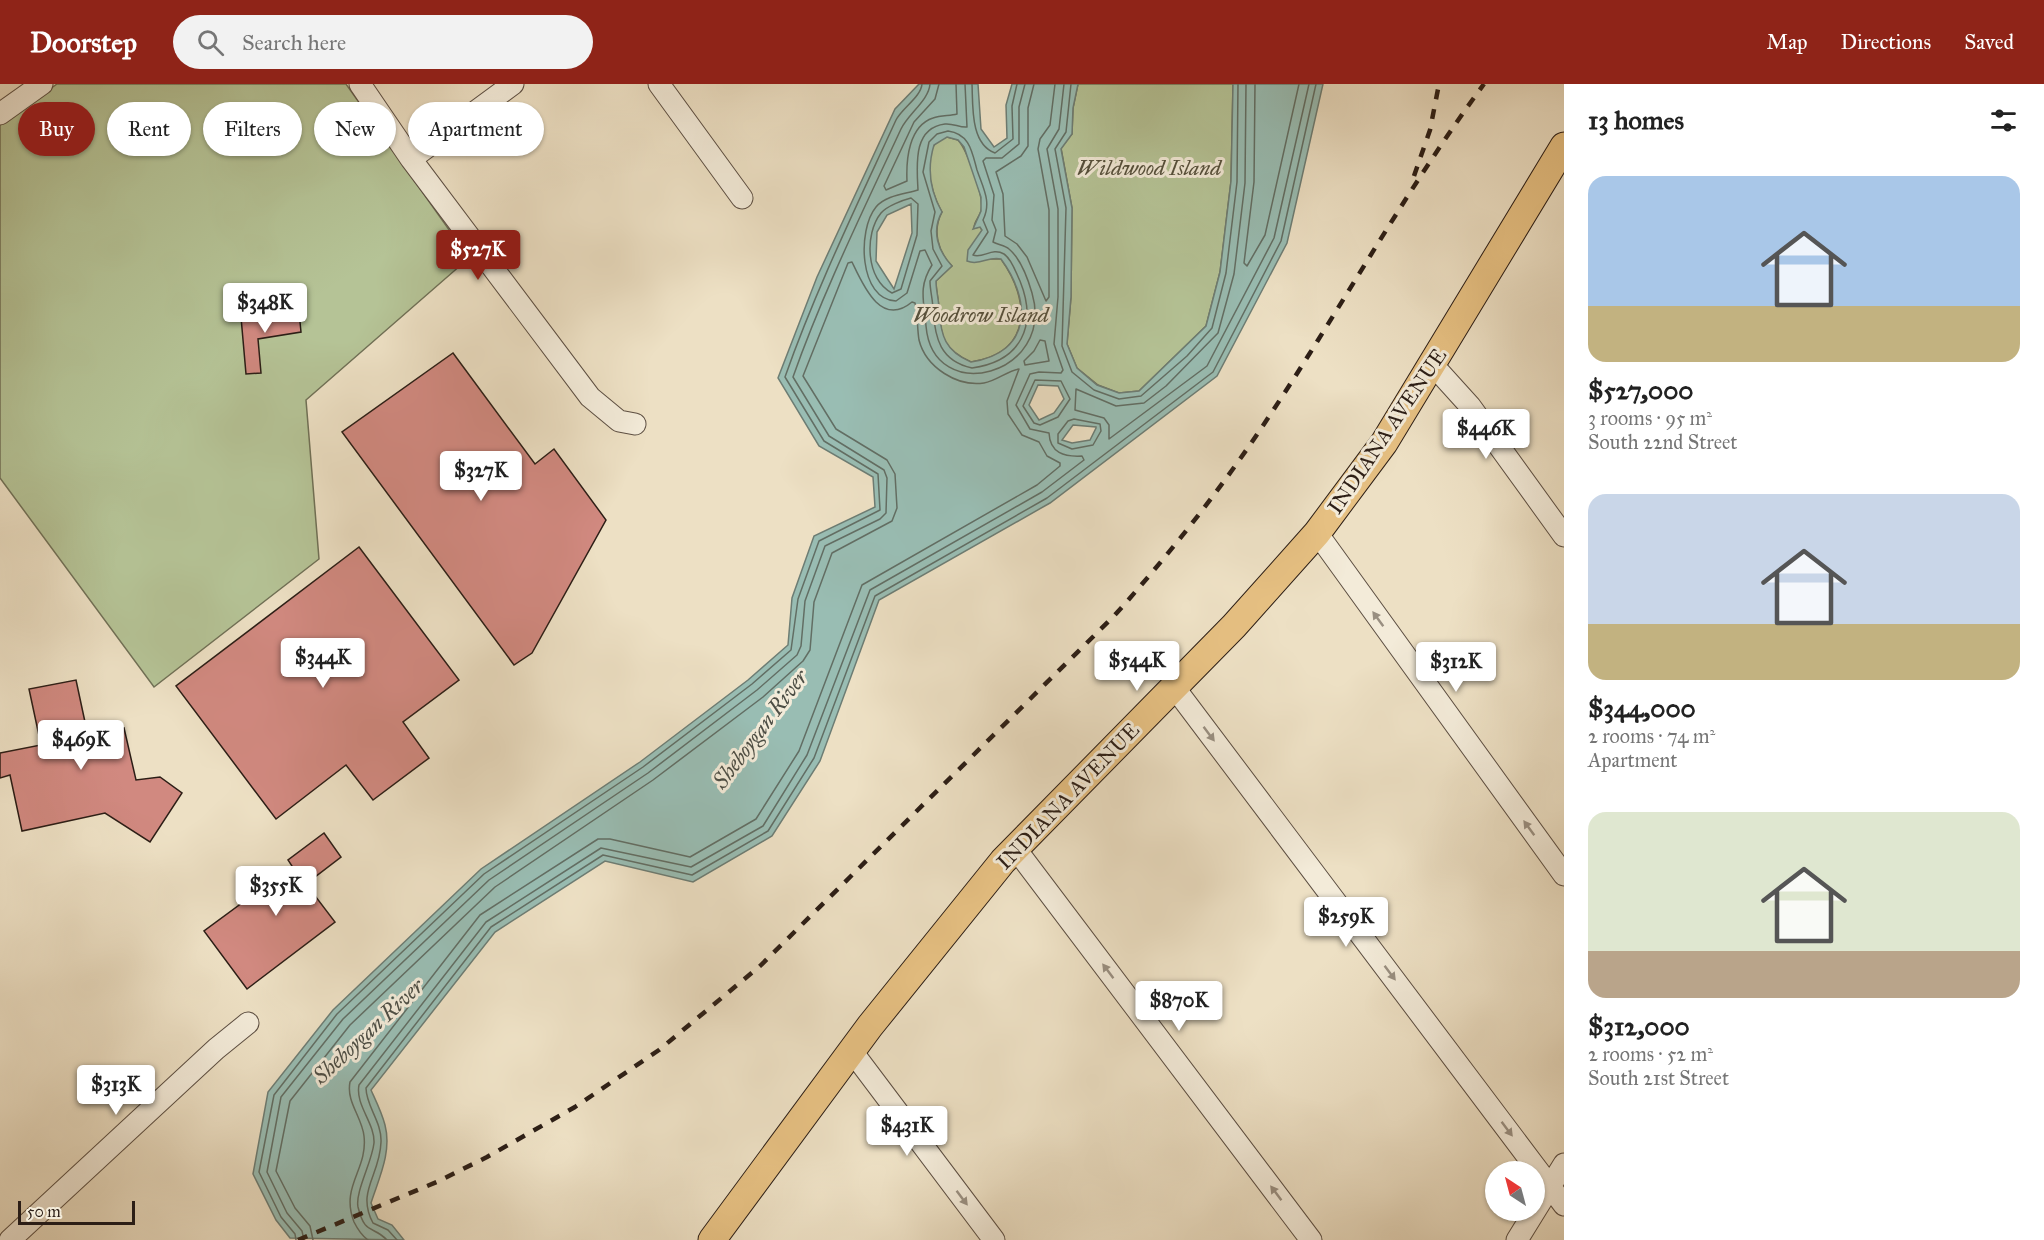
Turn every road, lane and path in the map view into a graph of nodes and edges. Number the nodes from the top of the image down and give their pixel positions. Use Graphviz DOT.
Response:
graph roads {
  1 [pos="42,84"];
  2 [pos="360,84"];
  3 [pos="513,84"];
  4 [pos="659,84"];
  5 [pos="0,114"];
  6 [pos="1564,147"];
  7 [pos="411,159"];
  8 [pos="742,198"];
  9 [pos="1432,364"];
  10 [pos="635,424"];
  11 [pos="1317,533"];
  12 [pos="1564,536"];
  13 [pos="1174,687"];
  14 [pos="1015,848"];
  15 [pos="1564,875"];
  16 [pos="248,1023"];
  17 [pos="852,1050"];
  18 [pos="1564,1164"];
  19 [pos="1550,1187"];
  20 [pos="1564,1205"];
  21 [pos="10,1240"];
  22 [pos="712,1240"];
  23 [pos="994,1240"];
  24 [pos="1311,1240"];
  25 [pos="1517,1240"];
  1 -- 5 [label="street"];
  2 -- 7 [label="street"];
  3 -- 7 [label="street"];
  4 -- 8 [label="street"];
  6 -- 9 [label="main road, INDIANA AVENUE"];
  7 -- 10 [label="street"];
  9 -- 11 [label="main road, INDIANA AVENUE"];
  9 -- 12 [label="street"];
  11 -- 13 [label="main road, INDIANA AVENUE"];
  15 -- 11 [label="street, one-way"];
  13 -- 14 [label="main road, INDIANA AVENUE"];
  13 -- 19 [label="street, one-way"];
  14 -- 17 [label="main road, INDIANA AVENUE"];
  24 -- 14 [label="street, one-way"];
  16 -- 21 [label="street"];
  17 -- 22 [label="main road, INDIANA AVENUE"];
  17 -- 23 [label="street, one-way"];
  18 -- 19 [label="street"];
  19 -- 20 [label="street"];
  19 -- 25 [label="street"];
}
